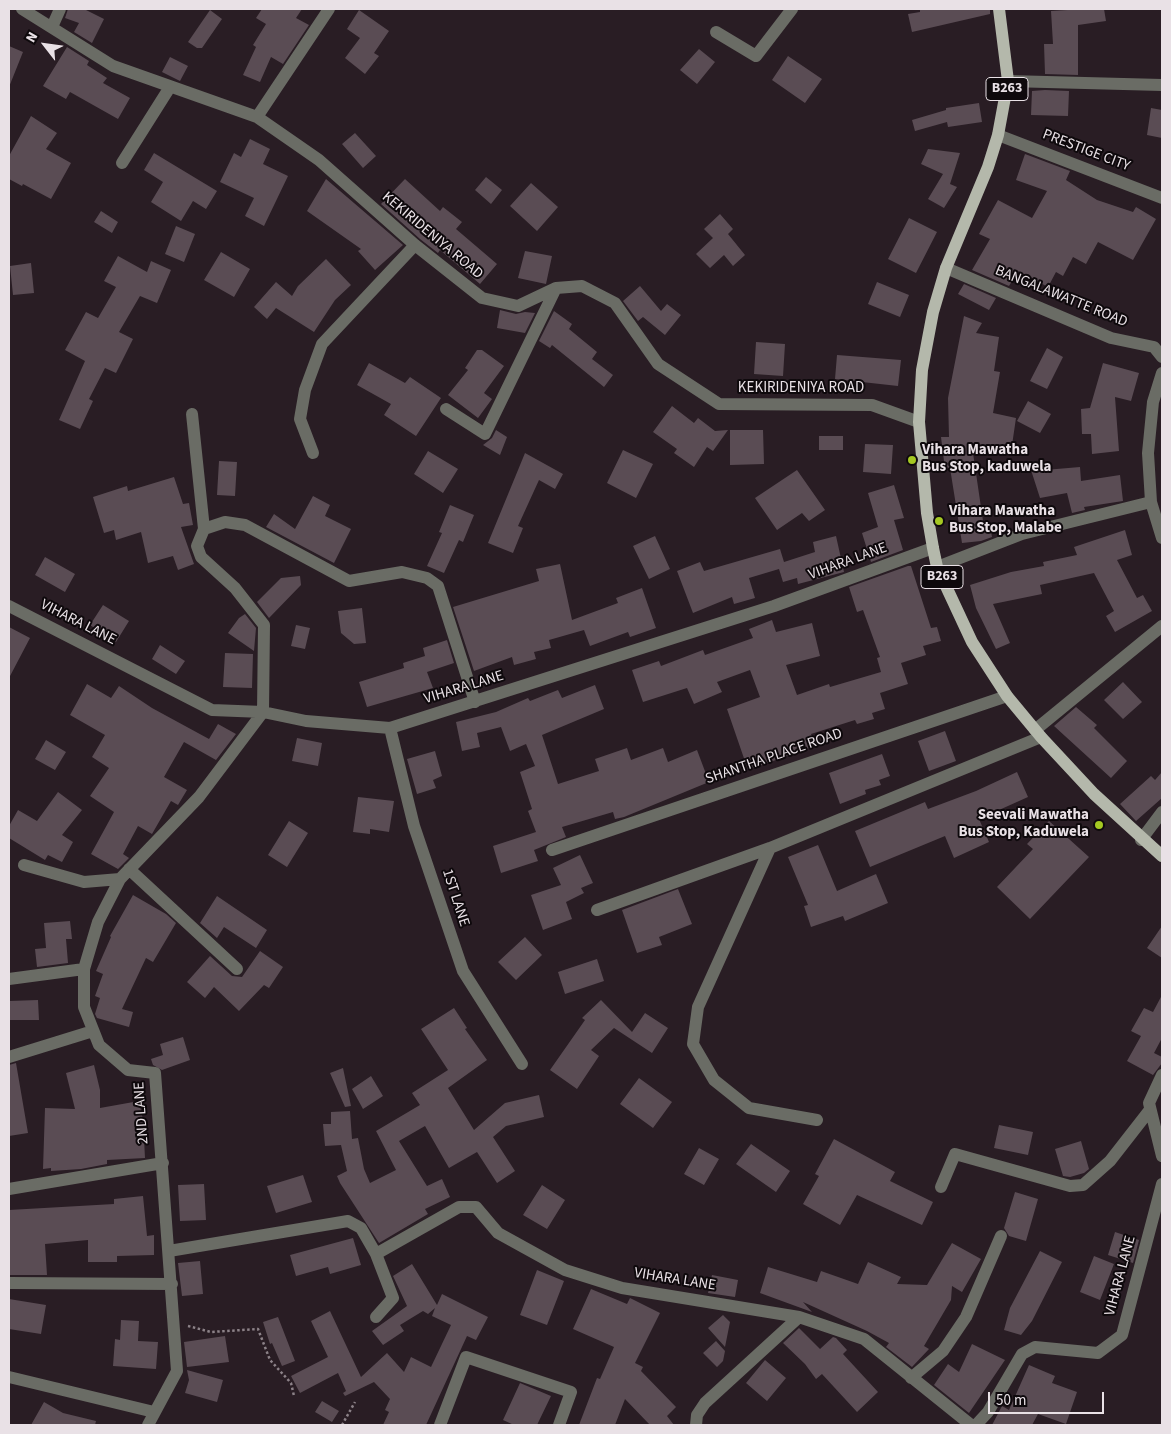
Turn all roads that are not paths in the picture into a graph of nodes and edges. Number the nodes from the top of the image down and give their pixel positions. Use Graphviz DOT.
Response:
graph roads {
  1 [pos="22,9"];
  2 [pos="60,9"];
  3 [pos="329,9"];
  4 [pos="792,9"];
  5 [pos="999,9"];
  6 [pos="52,27"];
  7 [pos="716,32"];
  8 [pos="1008,81"];
  9 [pos="1162,85"];
  10 [pos="170,87"];
  11 [pos="257,117"];
  12 [pos="998,135"];
  13 [pos="122,163"];
  14 [pos="1162,198"];
  15 [pos="415,245"];
  16 [pos="946,268"];
  17 [pos="556,288"];
  18 [pos="1162,357"];
  19 [pos="1162,373"];
  20 [pos="446,409"];
  21 [pos="192,414"];
  22 [pos="919,422"];
  23 [pos="313,453"];
  24 [pos="1151,502"];
  25 [pos="204,529"];
  26 [pos="1162,538"];
  27 [pos="933,548"];
  28 [pos="938,567"];
  29 [pos="9,606"];
  30 [pos="1162,626"];
  31 [pos="1007,696"];
  32 [pos="475,702"];
  33 [pos="263,712"];
  34 [pos="390,728"];
  35 [pos="1038,733"];
  36 [pos="1162,812"];
  37 [pos="1141,840"];
  38 [pos="770,848"];
  39 [pos="552,850"];
  40 [pos="1162,856"];
  41 [pos="24,865"];
  42 [pos="128,870"];
  43 [pos="120,879"];
  44 [pos="598,910"];
  45 [pos="84,969"];
  46 [pos="237,969"];
  47 [pos="9,979"];
  48 [pos="93,1031"];
  49 [pos="9,1058"];
  50 [pos="522,1064"];
  51 [pos="1162,1075"];
  52 [pos="1149,1111"];
  53 [pos="817,1120"];
  54 [pos="1162,1156"];
  55 [pos="163,1163"];
  56 [pos="1162,1184"];
  57 [pos="941,1187"];
  58 [pos="9,1189"];
  59 [pos="1001,1236"];
  60 [pos="169,1251"];
  61 [pos="376,1254"];
  62 [pos="9,1283"];
  63 [pos="172,1284"];
  64 [pos="376,1317"];
  65 [pos="799,1317"];
  66 [pos="9,1377"];
  67 [pos="911,1378"];
  68 [pos="154,1412"];
  69 [pos="148,1425"];
  70 [pos="440,1425"];
  71 [pos="559,1425"];
  72 [pos="696,1425"];
  73 [pos="971,1425"];
  74 [pos="976,1425"];
  1 -- 6 [label="street, KEKIRIDENIYA ROAD"];
  2 -- 6 [label="street"];
  3 -- 11 [label="street"];
  4 -- 7 [label="street"];
  5 -- 8 [label="main road, B263"];
  6 -- 10 [label="street, KEKIRIDENIYA ROAD"];
  8 -- 9 [label="street"];
  8 -- 12 [label="main road, B263"];
  10 -- 11 [label="street, KEKIRIDENIYA ROAD"];
  10 -- 13 [label="street"];
  11 -- 15 [label="street, KEKIRIDENIYA ROAD"];
  12 -- 14 [label="street, PRESTIGE CITY"];
  12 -- 16 [label="main road, B263"];
  15 -- 17 [label="street, KEKIRIDENIYA ROAD"];
  15 -- 23 [label="street"];
  16 -- 18 [label="street, BANGALAWATTE ROAD"];
  16 -- 22 [label="main road, B263"];
  17 -- 20 [label="street"];
  17 -- 22 [label="street, KEKIRIDENIYA ROAD"];
  19 -- 24 [label="street"];
  21 -- 25 [label="street"];
  22 -- 27 [label="main road, B263"];
  24 -- 26 [label="street"];
  24 -- 28 [label="street"];
  25 -- 32 [label="street"];
  25 -- 33 [label="street"];
  27 -- 28 [label="main road, B263"];
  27 -- 32 [label="street, VIHARA LANE"];
  28 -- 31 [label="main road, B263"];
  29 -- 33 [label="street, VIHARA LANE"];
  30 -- 35 [label="street"];
  31 -- 35 [label="main road, B263"];
  31 -- 39 [label="street, SHANTHA PLACE ROAD"];
  32 -- 34 [label="street, VIHARA LANE"];
  33 -- 34 [label="street, VIHARA LANE"];
  33 -- 42 [label="street, 2ND LANE"];
  34 -- 50 [label="street, 1ST LANE"];
  35 -- 37 [label="main road, B263"];
  35 -- 38 [label="street"];
  36 -- 37 [label="street"];
  37 -- 40 [label="main road, B263"];
  38 -- 44 [label="street"];
  38 -- 53 [label="street"];
  41 -- 43 [label="street"];
  42 -- 43 [label="street, 2ND LANE"];
  42 -- 46 [label="street"];
  43 -- 45 [label="street, 2ND LANE"];
  45 -- 47 [label="street"];
  45 -- 48 [label="street, 2ND LANE"];
  48 -- 49 [label="street"];
  48 -- 55 [label="street, 2ND LANE"];
  51 -- 52 [label="street"];
  52 -- 54 [label="street"];
  52 -- 57 [label="street"];
  55 -- 58 [label="street"];
  55 -- 60 [label="street, 2ND LANE"];
  56 -- 74 [label="street, VIHARA LANE"];
  59 -- 67 [label="street"];
  60 -- 61 [label="street"];
  60 -- 63 [label="street, 2ND LANE"];
  61 -- 64 [label="street"];
  61 -- 65 [label="street, VIHARA LANE"];
  62 -- 63 [label="street"];
  63 -- 68 [label="street, 2ND LANE"];
  65 -- 67 [label="street, VIHARA LANE"];
  65 -- 72 [label="street"];
  66 -- 68 [label="street"];
  67 -- 73 [label="street, VIHARA LANE"];
  68 -- 69 [label="street, 2ND LANE"];
  70 -- 71 [label="street"];
}
